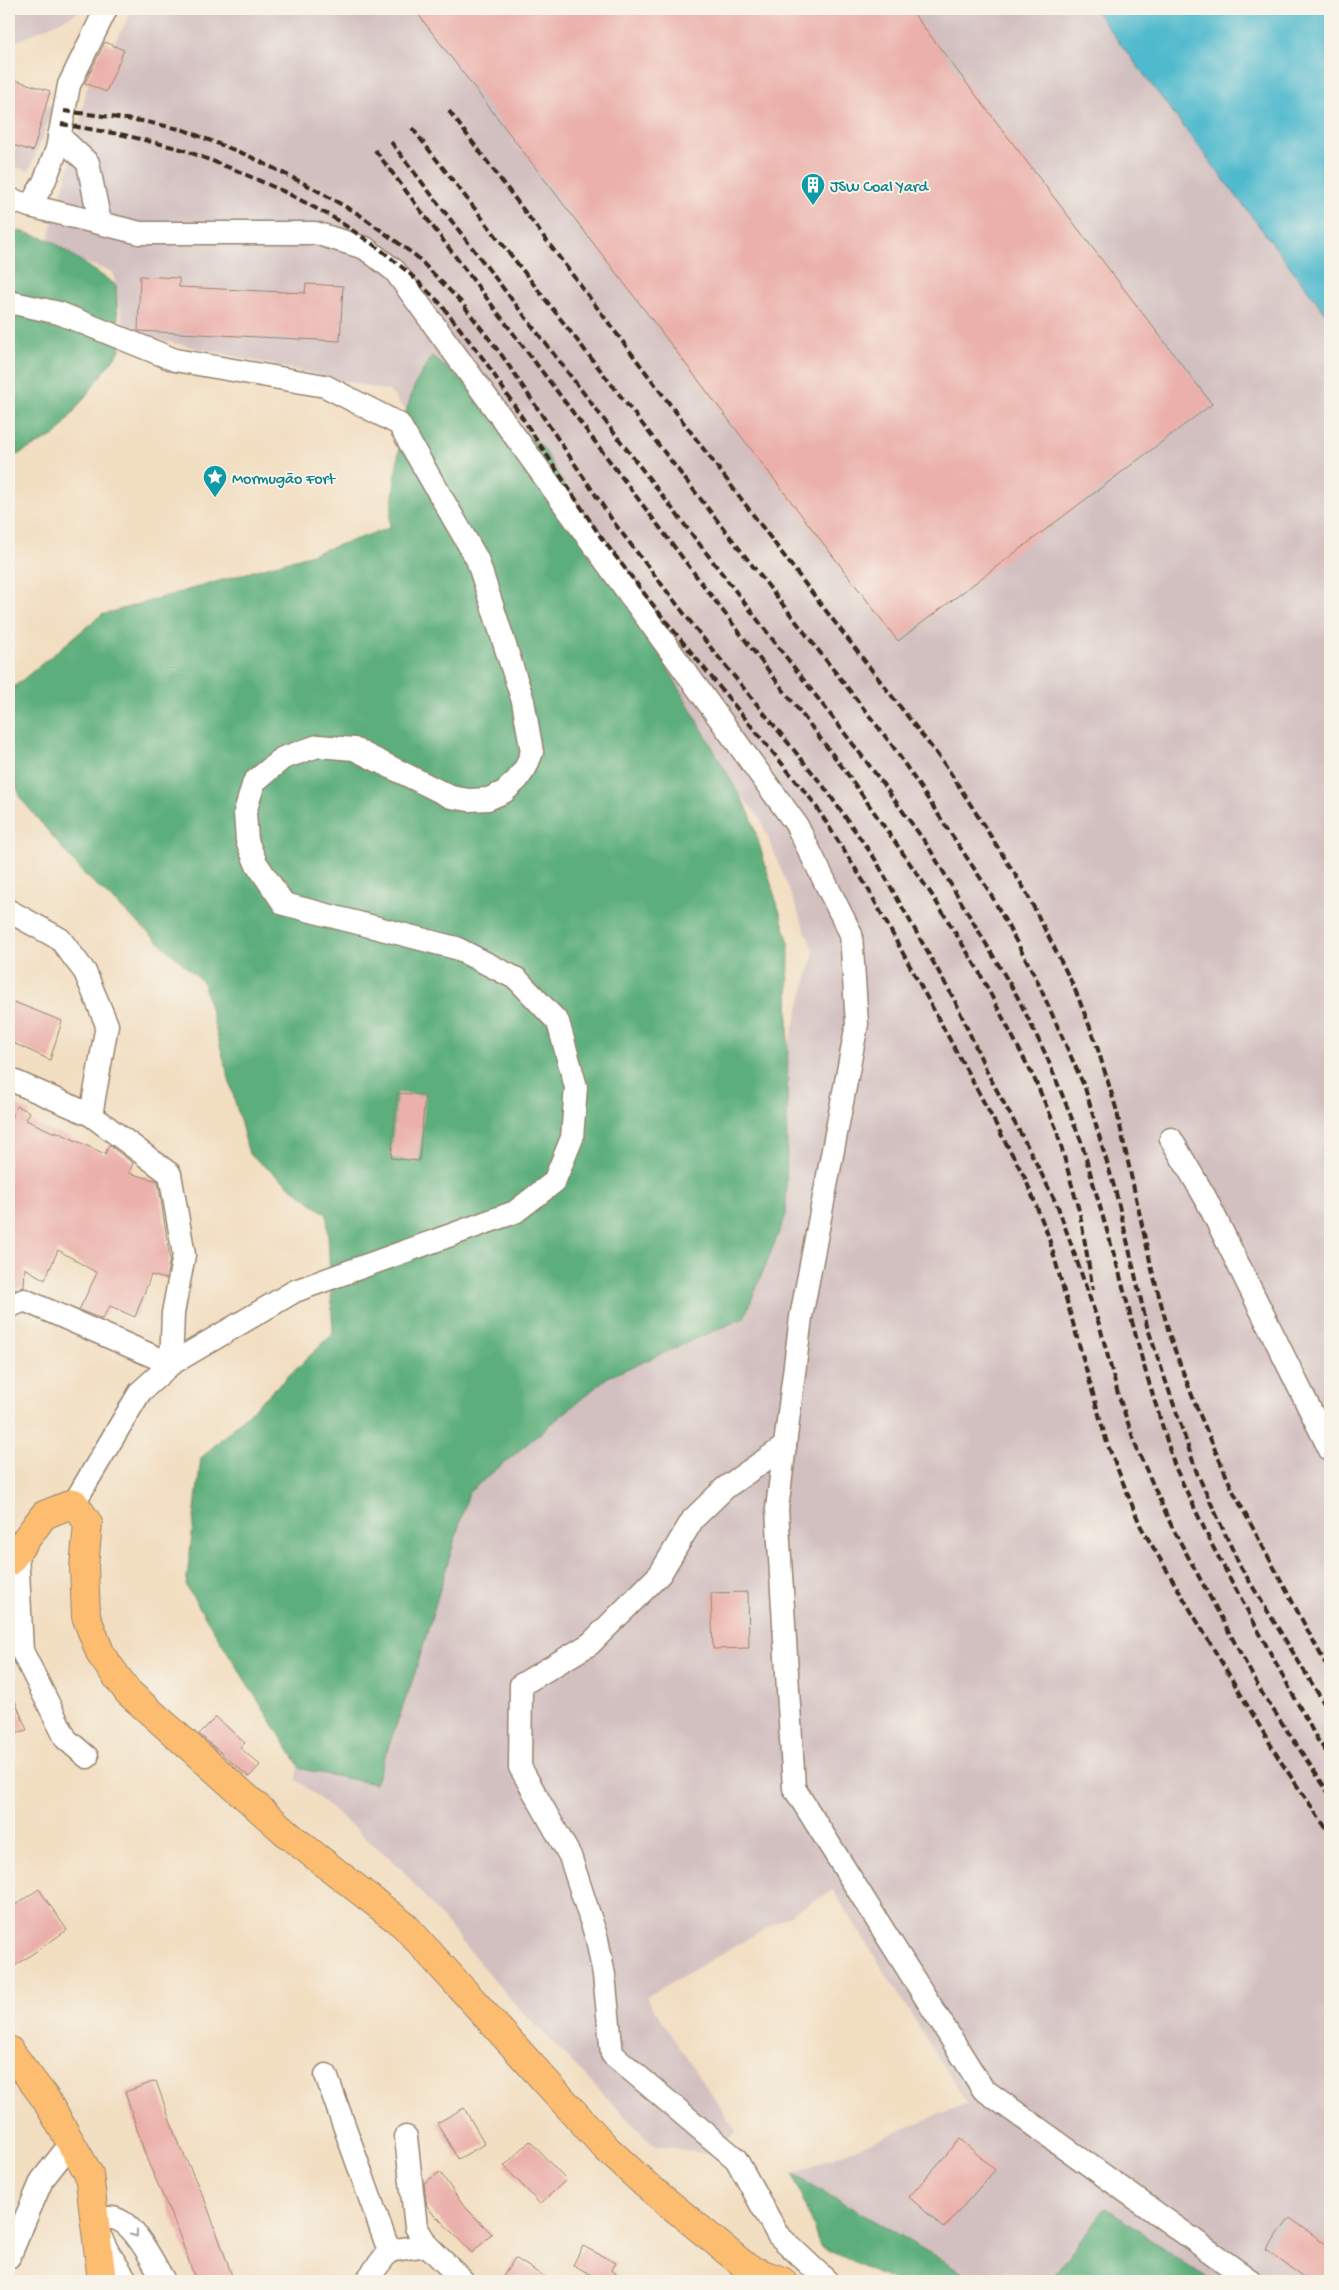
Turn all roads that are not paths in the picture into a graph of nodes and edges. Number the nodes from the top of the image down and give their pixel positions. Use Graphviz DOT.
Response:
graph roads {
  1 [pos="106,9"];
  2 [pos="59,136"];
  3 [pos="19,202"];
  4 [pos="100,223"];
  5 [pos="9,302"];
  6 [pos="9,911"];
  7 [pos="9,1079"];
  8 [pos="91,1115"];
  9 [pos="1171,1139"];
  10 [pos="9,1307"];
  11 [pos="170,1364"];
  12 [pos="784,1446"];
  13 [pos="1330,1450"];
  14 [pos="74,1503"];
  15 [pos="13,1557"];
  16 [pos="86,1757"];
  17 [pos="9,2050"];
  18 [pos="326,2075"];
  19 [pos="406,2137"];
  20 [pos="72,2142"];
  21 [pos="94,2224"];
  22 [pos="427,2245"];
  23 [pos="388,2251"];
  24 [pos="9,2257"];
  25 [pos="86,2281"];
  26 [pos="102,2281"];
  27 [pos="127,2281"];
  28 [pos="164,2281"];
  29 [pos="366,2281"];
  30 [pos="463,2281"];
  31 [pos="782,2281"];
  32 [pos="827,2281"];
  33 [pos="1251,2281"];
  1 -- 2 [label="street"];
  2 -- 3 [label="street"];
  2 -- 4 [label="street"];
  3 -- 4 [label="street"];
  4 -- 12 [label="street"];
  5 -- 11 [label="street"];
  6 -- 8 [label="street"];
  7 -- 8 [label="street"];
  8 -- 11 [label="street"];
  9 -- 13 [label="street"];
  10 -- 11 [label="street"];
  11 -- 14 [label="street"];
  12 -- 32 [label="street"];
  12 -- 33 [label="street"];
  14 -- 15 [label="main road"];
  14 -- 31 [label="main road"];
  15 -- 16 [label="street"];
  17 -- 20 [label="main road"];
  18 -- 23 [label="street"];
  19 -- 22 [label="street"];
  20 -- 21 [label="main road"];
  20 -- 24 [label="street"];
  21 -- 25 [label="main road"];
  21 -- 26 [label="main road"];
  21 -- 27 [label="street"];
  21 -- 28 [label="street, one-way"];
  22 -- 23 [label="street"];
  22 -- 30 [label="street"];
  23 -- 29 [label="street"];
}
